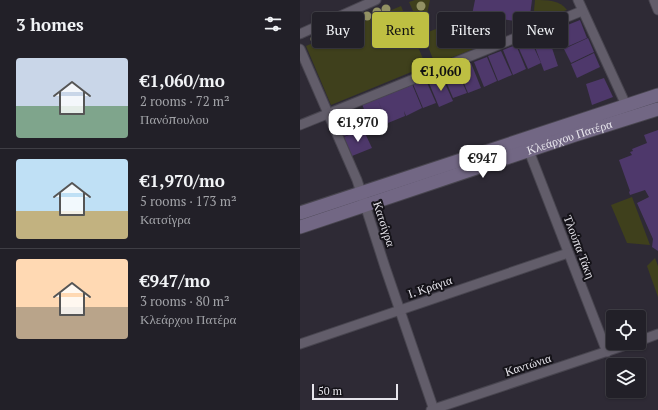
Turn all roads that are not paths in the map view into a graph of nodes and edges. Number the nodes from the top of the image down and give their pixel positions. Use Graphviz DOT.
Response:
graph roads {
  1 [pos="376,0"];
  2 [pos="578,0"];
  3 [pos="654,0"];
  4 [pos="658,10"];
  5 [pos="582,12"];
  6 [pos="300,34"];
  7 [pos="300,49"];
  8 [pos="658,95"];
  9 [pos="626,105"];
  10 [pos="658,109"];
  11 [pos="328,113"];
  12 [pos="300,125"];
  13 [pos="529,151"];
  14 [pos="361,192"];
  15 [pos="365,205"];
  16 [pos="300,213"];
  17 [pos="300,227"];
  18 [pos="568,253"];
  19 [pos="400,310"];
  20 [pos="658,334"];
  21 [pos="646,338"];
  22 [pos="300,344"];
  23 [pos="613,350"];
  24 [pos="607,352"];
  25 [pos="433,410"];
  1 -- 6 [label="street"];
  2 -- 5 [label="street"];
  3 -- 4 [label="street"];
  5 -- 9 [label="street"];
  5 -- 11 [label="street"];
  7 -- 11 [label="street, Κατσίγρα"];
  8 -- 9 [label="street, Κλεάρχου Πατέρα"];
  9 -- 14 [label="street, Κλεάρχου Πατέρα"];
  10 -- 13 [label="street, Κλεάρχου Πατέρα"];
  11 -- 12 [label="street"];
  11 -- 14 [label="street, Κατσίγρα"];
  13 -- 15 [label="street, Κλεάρχου Πατέρα"];
  13 -- 18 [label="street, Τλούπα Τάκη"];
  14 -- 15 [label="street, Κατσίγρα"];
  14 -- 16 [label="street, Κλεάρχου Πατέρα"];
  15 -- 17 [label="street, Κλεάρχου Πατέρα"];
  15 -- 19 [label="street, Κατσίγρα"];
  18 -- 19 [label="street, Ι. Κράγια"];
  18 -- 24 [label="street, Τλούπα Τάκη"];
  19 -- 22 [label="street, Ι. Κράγια"];
  19 -- 25 [label="street, Κατσίγρα"];
  20 -- 21 [label="street"];
  23 -- 24 [label="street, Καντώνια"];
  24 -- 25 [label="street, Καντώνια"];
}
